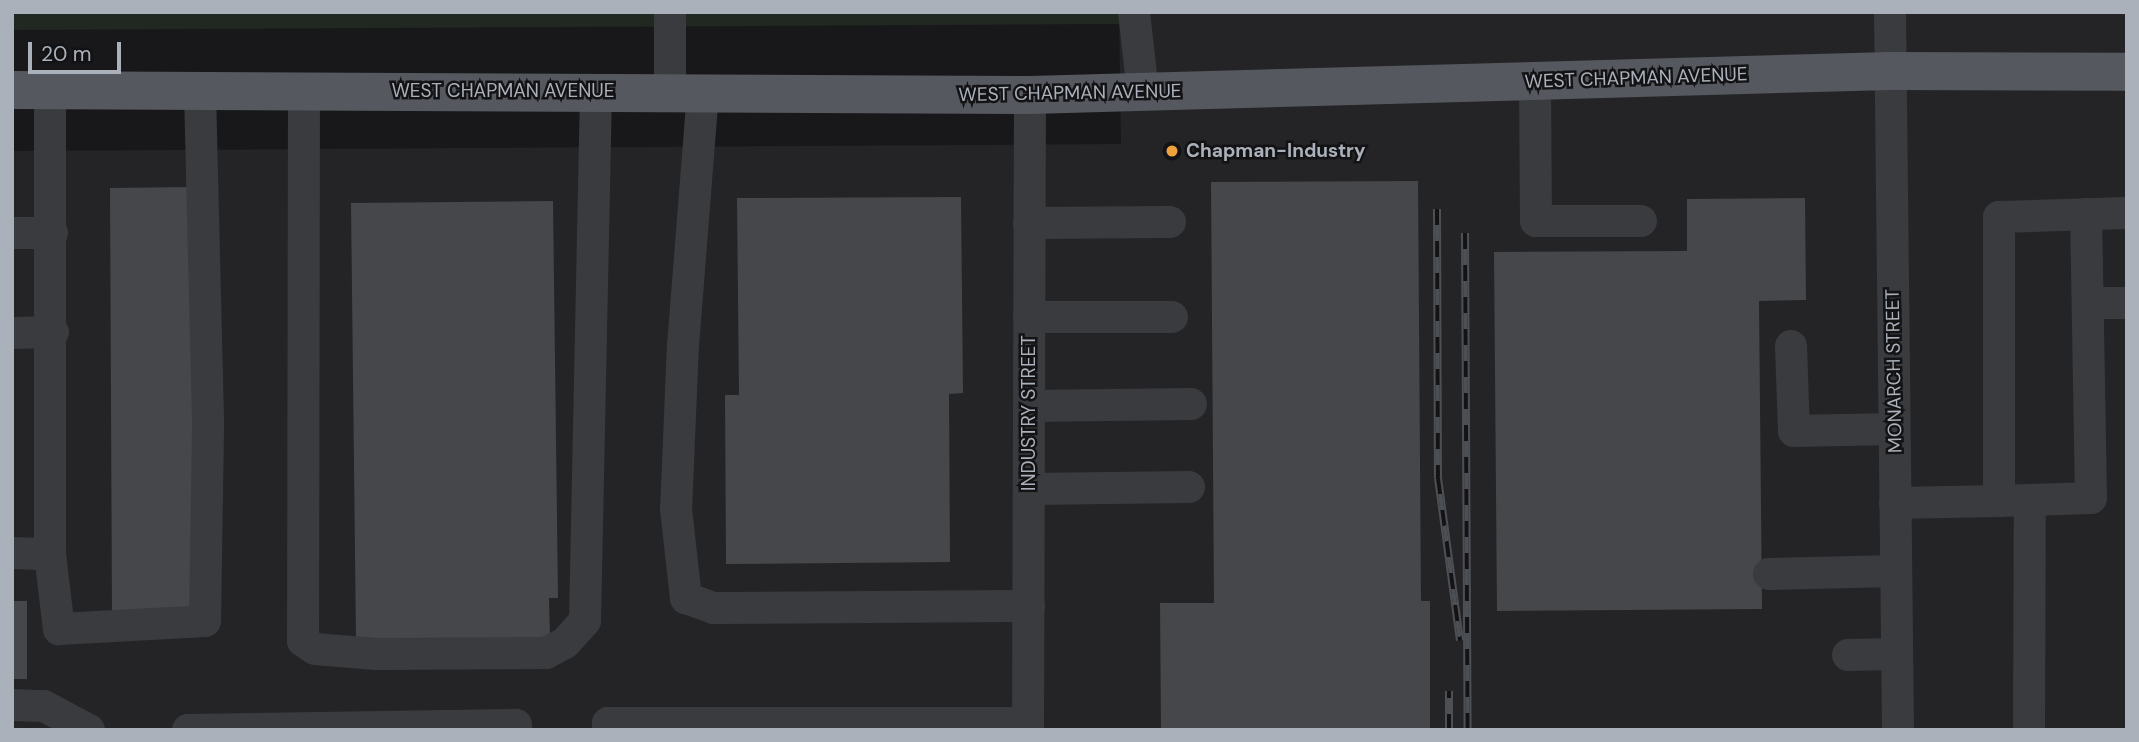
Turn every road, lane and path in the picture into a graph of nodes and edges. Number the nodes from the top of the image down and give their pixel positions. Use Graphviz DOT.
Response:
graph roads {
  1 [pos="670,12"];
  2 [pos="1133,12"];
  3 [pos="1890,12"];
  4 [pos="1891,71"];
  5 [pos="2127,72"];
  6 [pos="1535,81"];
  7 [pos="12,90"];
  8 [pos="50,90"];
  9 [pos="200,90"];
  10 [pos="304,91"];
  11 [pos="596,92"];
  12 [pos="687,92"];
  13 [pos="1143,92"];
  14 [pos="1030,95"];
  15 [pos="2127,212"];
  16 [pos="2086,214"];
  17 [pos="1642,221"];
  18 [pos="1170,222"];
  19 [pos="1030,223"];
  20 [pos="12,233"];
  21 [pos="52,233"];
  22 [pos="2088,303"];
  23 [pos="2127,303"];
  24 [pos="1030,317"];
  25 [pos="1172,317"];
  26 [pos="12,332"];
  27 [pos="53,332"];
  28 [pos="1791,346"];
  29 [pos="1191,404"];
  30 [pos="1029,406"];
  31 [pos="1894,429"];
  32 [pos="1189,487"];
  33 [pos="1029,489"];
  34 [pos="2030,500"];
  35 [pos="1999,501"];
  36 [pos="1895,503"];
  37 [pos="12,553"];
  38 [pos="50,554"];
  39 [pos="1896,571"];
  40 [pos="1769,574"];
  41 [pos="1029,606"];
  42 [pos="1897,654"];
  43 [pos="1848,656"];
  44 [pos="12,705"];
  45 [pos="1028,726"];
  46 [pos="89,730"];
  47 [pos="188,730"];
  48 [pos="516,730"];
  49 [pos="608,730"];
  50 [pos="1898,730"];
  51 [pos="2029,730"];
  1 -- 12 [label="street"];
  2 -- 13 [label="street"];
  3 -- 4 [label="street, MONARCH STREET"];
  4 -- 5 [label="main road, WEST CHAPMAN AVENUE"];
  4 -- 6 [label="main road, WEST CHAPMAN AVENUE"];
  4 -- 31 [label="street, MONARCH STREET"];
  6 -- 13 [label="main road, WEST CHAPMAN AVENUE"];
  6 -- 17 [label="street"];
  7 -- 8 [label="main road, WEST CHAPMAN AVENUE"];
  8 -- 9 [label="main road, WEST CHAPMAN AVENUE"];
  8 -- 21 [label="street"];
  9 -- 10 [label="main road, WEST CHAPMAN AVENUE"];
  9 -- 38 [label="street"];
  10 -- 11 [label="main road, WEST CHAPMAN AVENUE"];
  10 -- 11 [label="street"];
  11 -- 12 [label="main road, WEST CHAPMAN AVENUE"];
  12 -- 14 [label="main road, WEST CHAPMAN AVENUE"];
  12 -- 41 [label="street"];
  13 -- 14 [label="main road, WEST CHAPMAN AVENUE"];
  14 -- 19 [label="street, INDUSTRY STREET"];
  15 -- 16 [label="street"];
  16 -- 22 [label="street"];
  16 -- 35 [label="street"];
  18 -- 19 [label="street"];
  19 -- 24 [label="street, INDUSTRY STREET"];
  20 -- 21 [label="street"];
  21 -- 27 [label="street"];
  22 -- 23 [label="street"];
  22 -- 34 [label="street"];
  24 -- 25 [label="street"];
  24 -- 30 [label="street, INDUSTRY STREET"];
  26 -- 27 [label="street"];
  27 -- 38 [label="street"];
  28 -- 31 [label="street"];
  29 -- 30 [label="street"];
  30 -- 33 [label="street, INDUSTRY STREET"];
  31 -- 36 [label="street, MONARCH STREET"];
  32 -- 33 [label="street"];
  33 -- 41 [label="street, INDUSTRY STREET"];
  34 -- 35 [label="street"];
  34 -- 51 [label="street"];
  35 -- 36 [label="street"];
  36 -- 39 [label="street, MONARCH STREET"];
  37 -- 38 [label="street"];
  39 -- 40 [label="street"];
  39 -- 42 [label="street, MONARCH STREET"];
  41 -- 45 [label="street, INDUSTRY STREET"];
  42 -- 43 [label="street"];
  42 -- 50 [label="street, MONARCH STREET"];
  44 -- 46 [label="street"];
  45 -- 49 [label="street"];
  47 -- 48 [label="street"];
}
